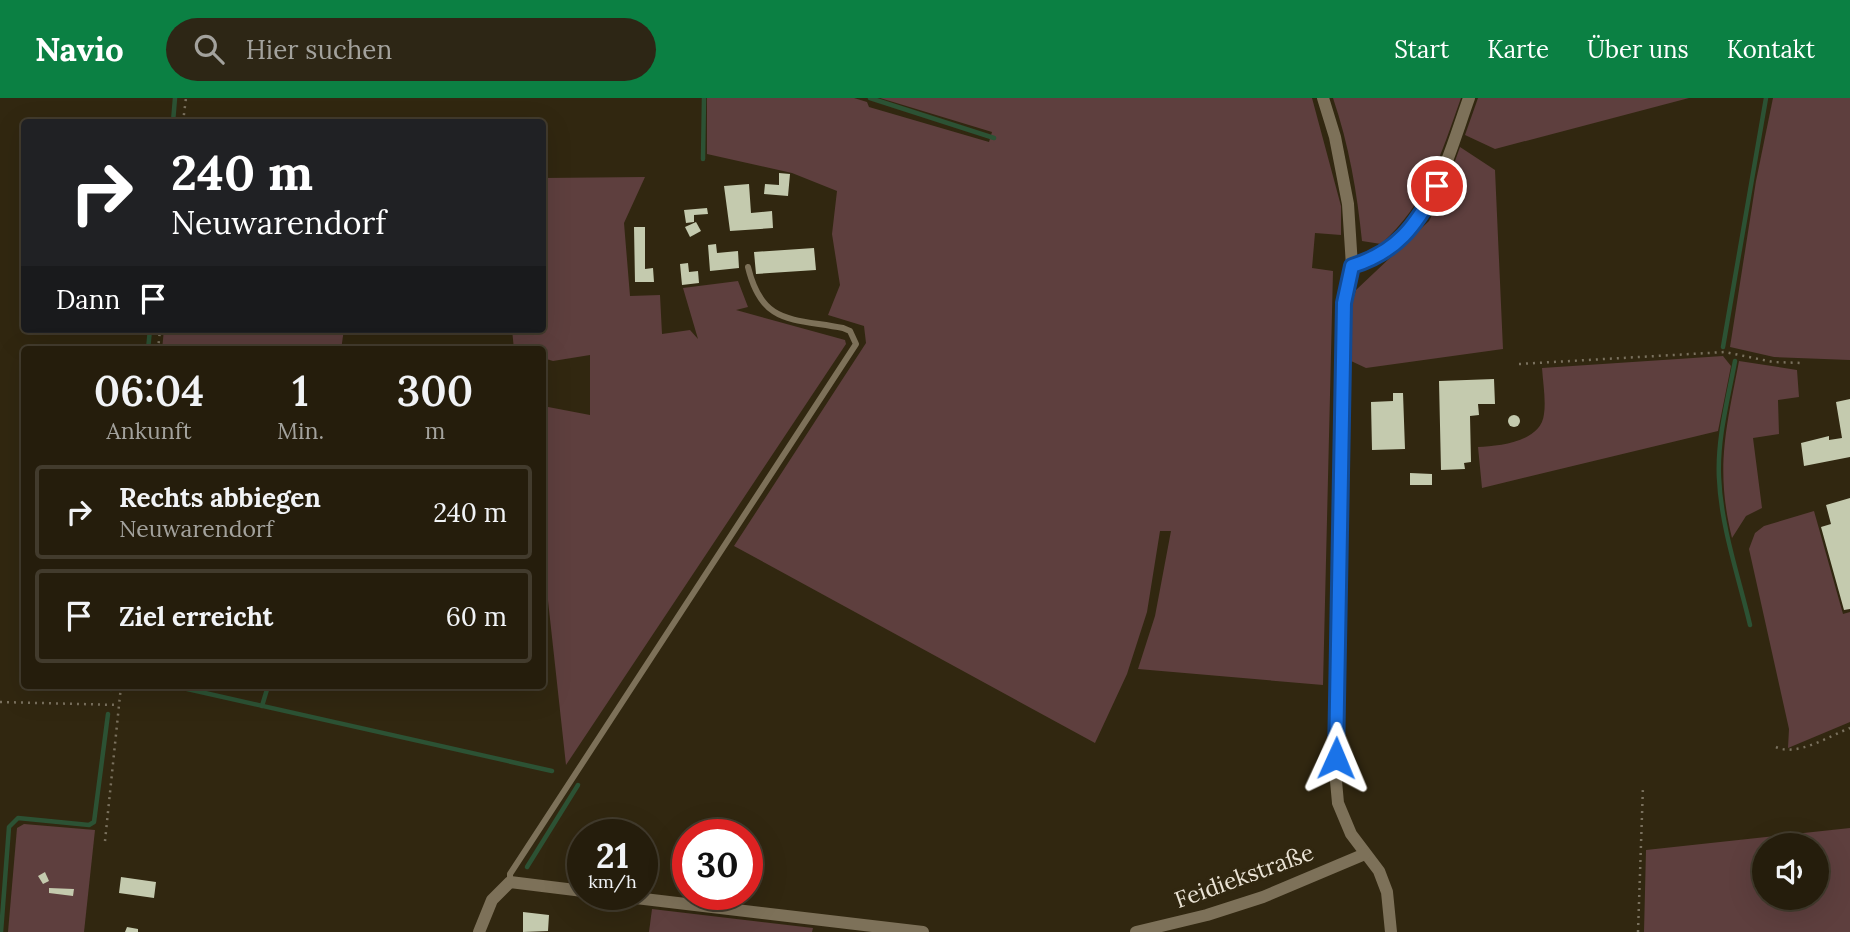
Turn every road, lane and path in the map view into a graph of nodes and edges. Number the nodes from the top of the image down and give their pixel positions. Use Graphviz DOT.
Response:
graph roads {
  1 [pos="186,98"];
  2 [pos="1323,98"];
  3 [pos="1469,98"];
  4 [pos="183,119"];
  5 [pos="1352,266"];
  6 [pos="748,267"];
  7 [pos="1802,363"];
  8 [pos="1519,364"];
  9 [pos="121,689"];
  10 [pos="0,702"];
  11 [pos="119,705"];
  12 [pos="1850,728"];
  13 [pos="1776,747"];
  14 [pos="1643,786"];
  15 [pos="105,841"];
  16 [pos="1365,854"];
  17 [pos="510,882"];
  18 [pos="567,888"];
  19 [pos="658,901"];
  20 [pos="479,932"];
  21 [pos="923,932"];
  22 [pos="1136,932"];
  23 [pos="1391,932"];
  24 [pos="1638,932"];
  1 -- 4 [label="path"];
  2 -- 5 [label="street"];
  3 -- 5 [label="street"];
  5 -- 16 [label="street"];
  6 -- 17 [label="lane"];
  7 -- 8 [label="path"];
  9 -- 11 [label="path"];
  10 -- 11 [label="path"];
  11 -- 15 [label="path"];
  12 -- 13 [label="path"];
  14 -- 24 [label="path"];
  16 -- 22 [label="street, Feidiekstraße"];
  16 -- 23 [label="street"];
  17 -- 18 [label="street"];
  17 -- 20 [label="street"];
  19 -- 21 [label="street"];
}
